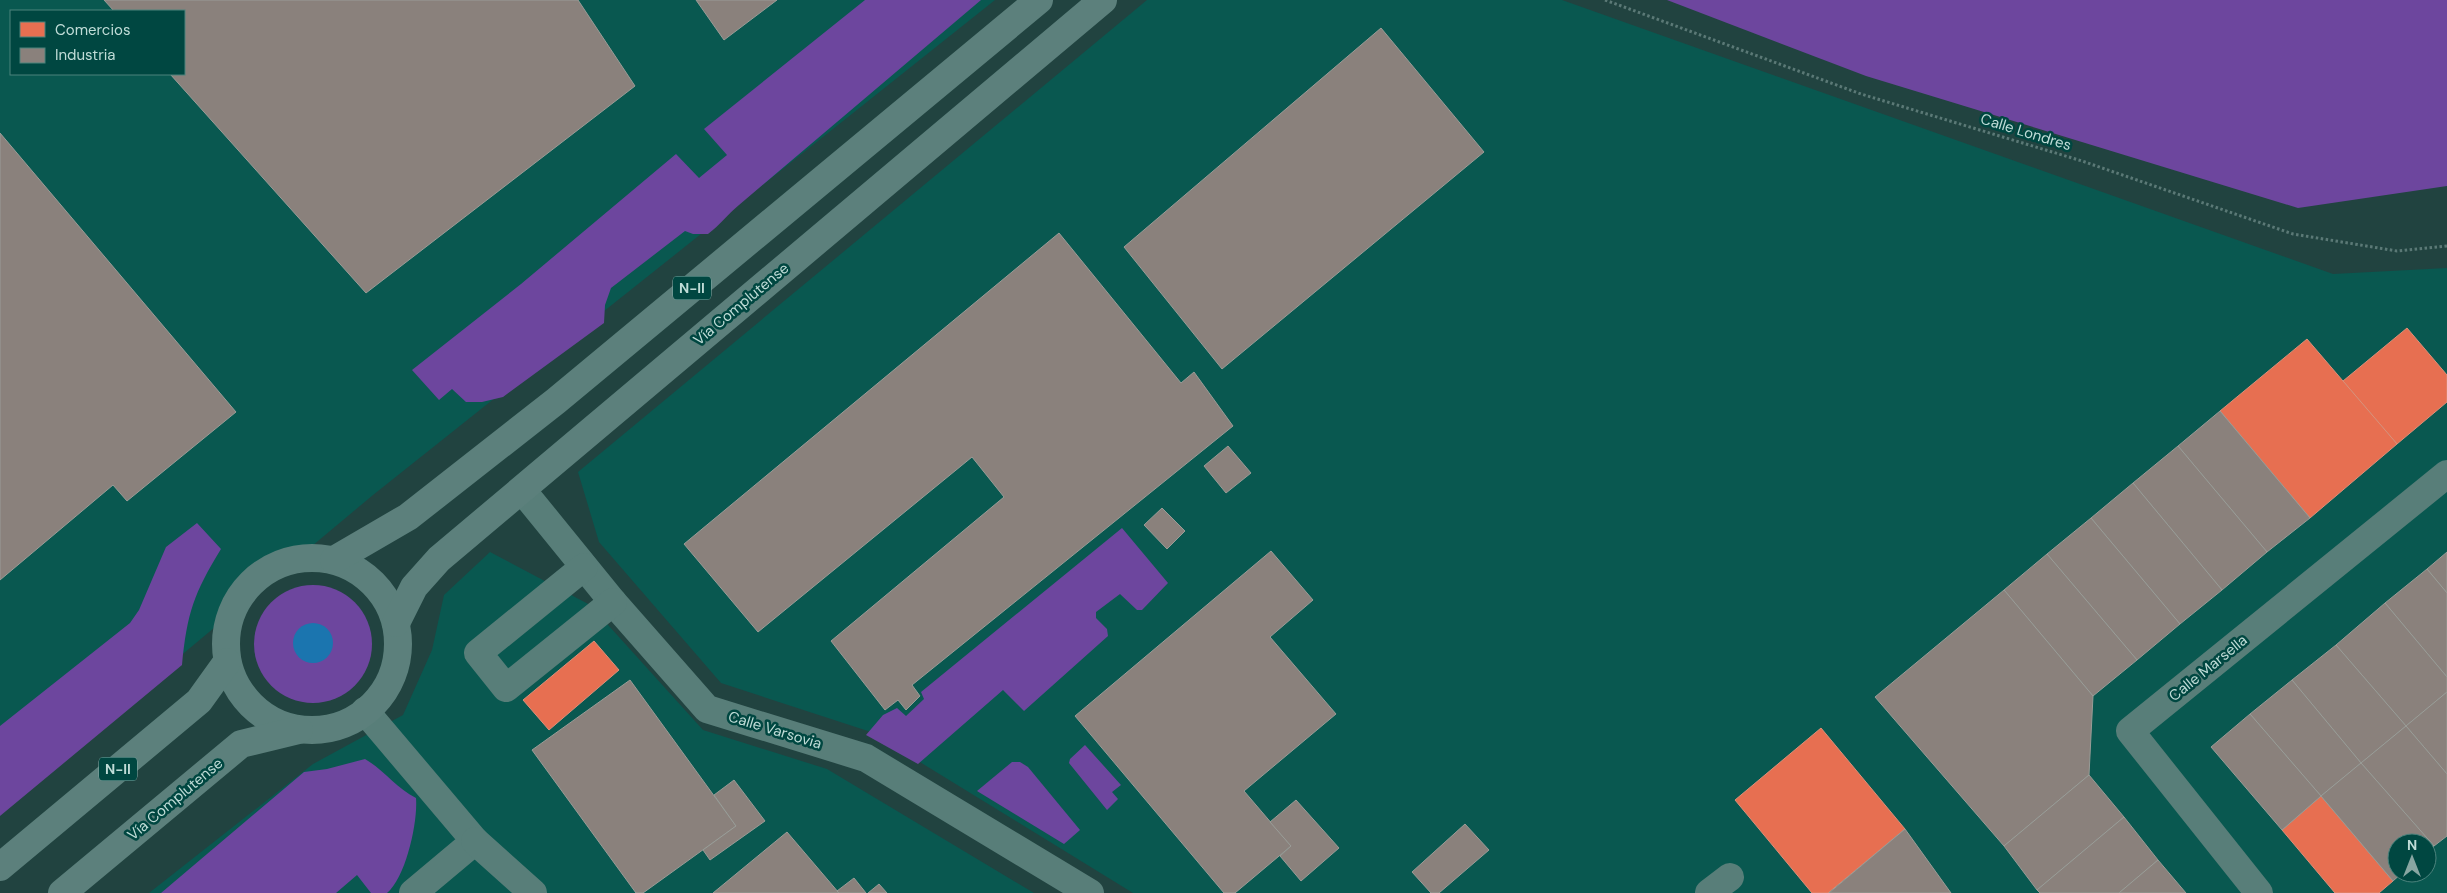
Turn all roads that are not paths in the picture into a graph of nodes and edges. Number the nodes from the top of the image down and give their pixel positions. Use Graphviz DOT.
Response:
graph roads {
  1 [pos="1039,0"];
  2 [pos="1103,0"];
  3 [pos="2447,474"];
  4 [pos="522,490"];
  5 [pos="334,560"];
  6 [pos="584,567"];
  7 [pos="613,602"];
  8 [pos="396,623"];
  9 [pos="227,662"];
  10 [pos="365,711"];
  11 [pos="301,730"];
  12 [pos="475,841"];
  13 [pos="0,868"];
  14 [pos="62,893"];
  15 [pos="413,893"];
  16 [pos="533,893"];
  17 [pos="1090,893"];
  18 [pos="2259,893"];
  1 -- 5 [label="main road, N-II"];
  2 -- 4 [label="main road, Vía Complutense"];
  3 -- 18 [label="street, Calle Marsella"];
  4 -- 6 [label="street, Calle Varsovia"];
  4 -- 8 [label="main road, Vía Complutense"];
  5 -- 8 [label="main road"];
  5 -- 9 [label="main road"];
  6 -- 7 [label="street, Calle Varsovia"];
  6 -- 7 [label="street"];
  7 -- 17 [label="street, Calle Varsovia"];
  8 -- 10 [label="main road"];
  9 -- 11 [label="main road"];
  9 -- 13 [label="main road, N-II"];
  10 -- 11 [label="main road"];
  10 -- 12 [label="street"];
  11 -- 14 [label="main road, Vía Complutense"];
  12 -- 15 [label="street"];
  12 -- 16 [label="street"];
}
